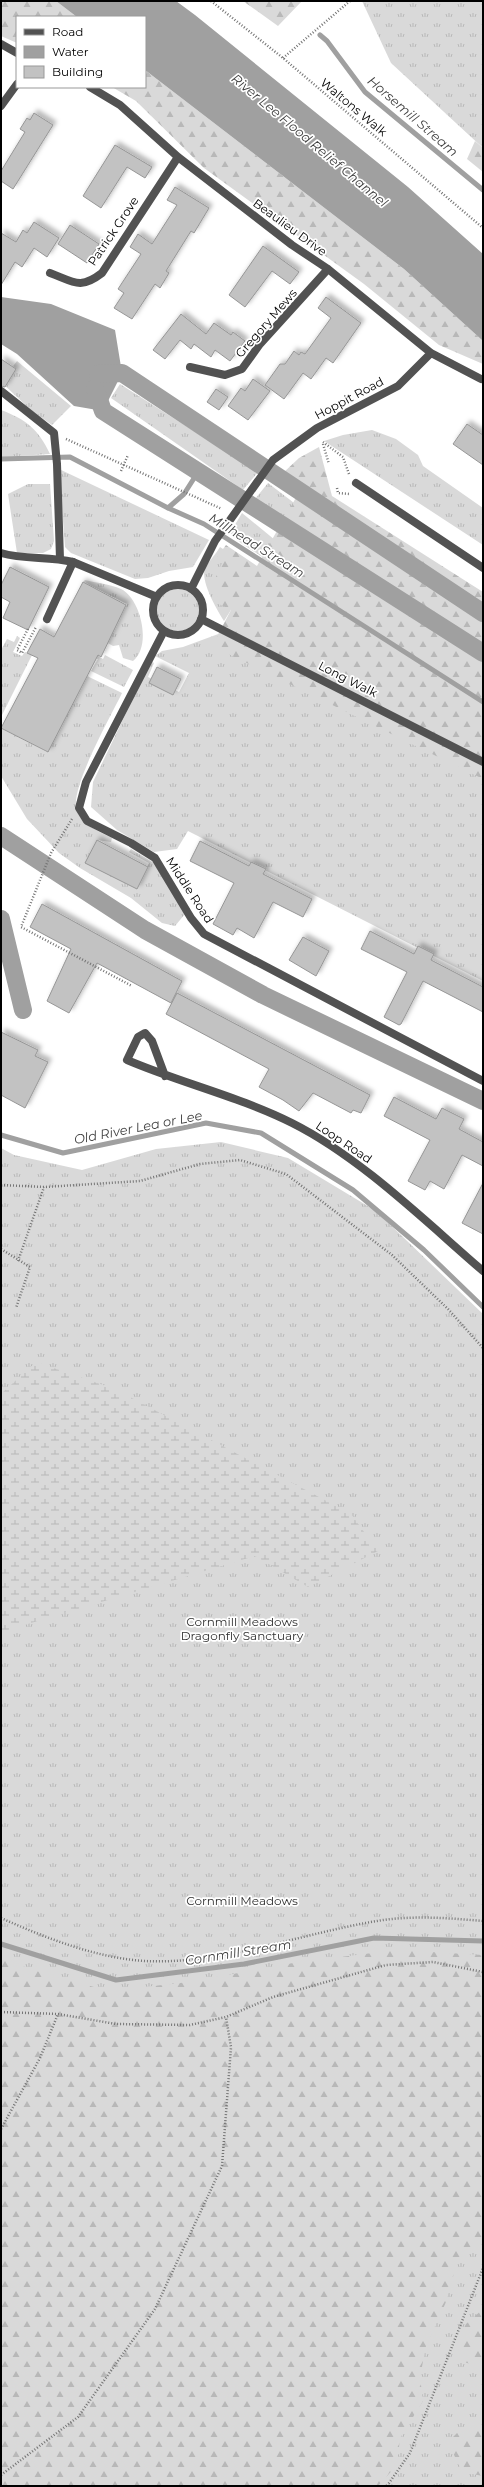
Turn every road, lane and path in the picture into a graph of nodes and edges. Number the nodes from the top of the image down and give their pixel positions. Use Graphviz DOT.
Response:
graph roads {
  1 [pos="211,1"];
  2 [pos="350,1"];
  3 [pos="1,44"];
  4 [pos="16,52"];
  5 [pos="284,58"];
  6 [pos="16,85"];
  7 [pos="92,88"];
  8 [pos="1,106"];
  9 [pos="178,157"];
  10 [pos="483,228"];
  11 [pos="328,269"];
  12 [pos="50,273"];
  13 [pos="431,353"];
  14 [pos="190,367"];
  15 [pos="482,380"];
  16 [pos="1,391"];
  17 [pos="317,428"];
  18 [pos="54,437"];
  19 [pos="323,442"];
  20 [pos="128,455"];
  21 [pos="329,464"];
  22 [pos="122,471"];
  23 [pos="354,481"];
  24 [pos="337,488"];
  25 [pos="351,494"];
  26 [pos="233,514"];
  27 [pos="1,553"];
  28 [pos="60,559"];
  29 [pos="73,562"];
  30 [pos="483,568"];
  31 [pos="190,589"];
  32 [pos="157,597"];
  33 [pos="47,619"];
  34 [pos="201,619"];
  35 [pos="36,627"];
  36 [pos="28,629"];
  37 [pos="164,631"];
  38 [pos="483,762"];
  39 [pos="79,808"];
  40 [pos="132,986"];
  41 [pos="165,1076"];
  42 [pos="483,1081"];
  43 [pos="1,1185"];
  44 [pos="44,1187"];
  45 [pos="1,1249"];
  46 [pos="18,1261"];
  47 [pos="483,1271"];
  48 [pos="16,1308"];
  49 [pos="483,1348"];
  50 [pos="1,1918"];
  51 [pos="483,1921"];
  52 [pos="483,1972"];
  53 [pos="1,2012"];
  54 [pos="58,2014"];
  55 [pos="226,2017"];
  56 [pos="1,2129"];
  57 [pos="483,2268"];
  58 [pos="1,2475"];
  59 [pos="387,2486"];
  1 -- 5 [label="path, Waltons Walk"];
  2 -- 5 [label="path"];
  3 -- 4 [label="street"];
  5 -- 10 [label="path, Waltons Walk"];
  6 -- 8 [label="street"];
  7 -- 9 [label="street, Beaulieu Drive"];
  9 -- 11 [label="street, Beaulieu Drive"];
  9 -- 12 [label="street, Patrick Grove"];
  11 -- 13 [label="street, Beaulieu Drive"];
  11 -- 14 [label="street, Gregory Mews"];
  13 -- 15 [label="street, Beaulieu Drive"];
  13 -- 17 [label="street, Hoppit Road"];
  16 -- 18 [label="street"];
  17 -- 19 [label="path"];
  17 -- 26 [label="street, Hoppit Road"];
  18 -- 26 [label="path"];
  18 -- 28 [label="street"];
  19 -- 21 [label="path"];
  19 -- 23 [label="path"];
  20 -- 22 [label="path"];
  23 -- 30 [label="street"];
  24 -- 25 [label="path"];
  26 -- 31 [label="street, Hoppit Road"];
  27 -- 28 [label="street"];
  28 -- 29 [label="street"];
  29 -- 32 [label="street"];
  29 -- 33 [label="street"];
  31 -- 32 [label="street"];
  31 -- 34 [label="street"];
  32 -- 37 [label="street"];
  34 -- 37 [label="street"];
  34 -- 38 [label="street, Long Walk"];
  35 -- 36 [label="path"];
  37 -- 39 [label="street"];
  39 -- 40 [label="path"];
  39 -- 42 [label="street, Middle Road"];
  41 -- 41 [label="street, Loop Road"];
  41 -- 47 [label="street, Loop Road"];
  43 -- 44 [label="path"];
  44 -- 46 [label="path"];
  44 -- 49 [label="path"];
  45 -- 46 [label="path"];
  46 -- 48 [label="path"];
  50 -- 51 [label="path"];
  52 -- 55 [label="path"];
  53 -- 54 [label="path"];
  54 -- 55 [label="path"];
  54 -- 56 [label="path"];
  55 -- 58 [label="path"];
  57 -- 59 [label="path"];
}
